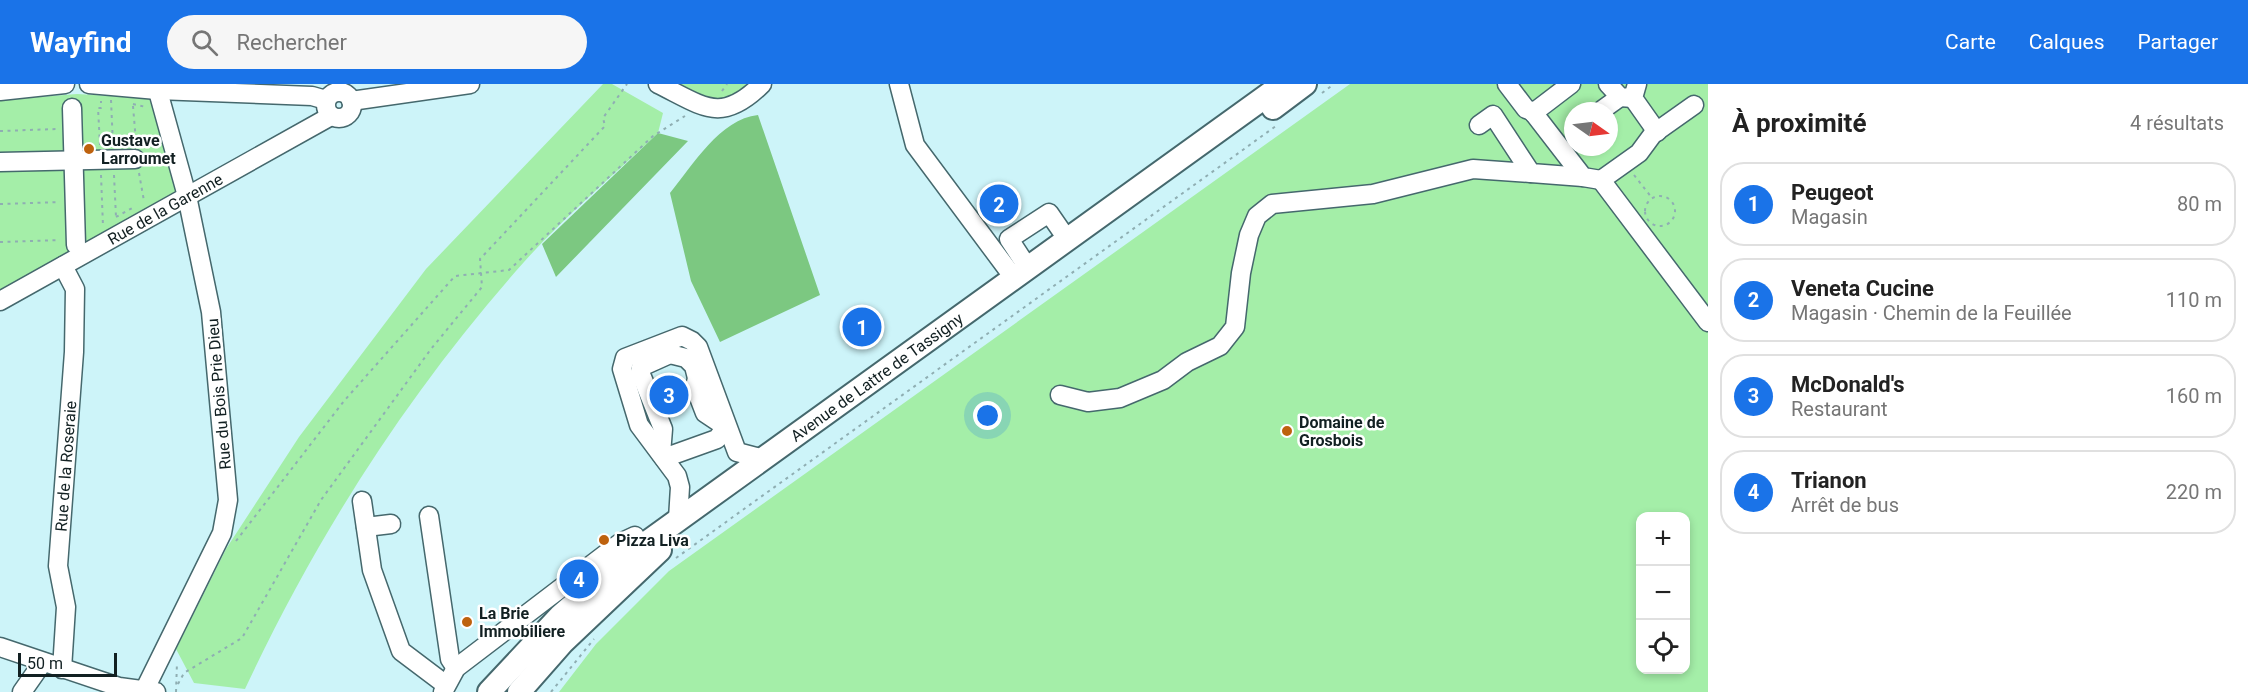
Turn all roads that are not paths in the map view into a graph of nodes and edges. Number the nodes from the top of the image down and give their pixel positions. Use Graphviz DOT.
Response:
graph roads {
  1 [pos="65,84"];
  2 [pos="89,84"];
  3 [pos="470,84"];
  4 [pos="658,84"];
  5 [pos="762,84"];
  6 [pos="899,84"];
  7 [pos="1283,84"];
  8 [pos="1507,84"];
  9 [pos="1571,84"];
  10 [pos="446,86"];
  11 [pos="157,87"];
  12 [pos="0,91"];
  13 [pos="1310,91"];
  14 [pos="1625,91"];
  15 [pos="320,99"];
  16 [pos="1612,102"];
  17 [pos="1694,105"];
  18 [pos="72,108"];
  19 [pos="1533,113"];
  20 [pos="1479,125"];
  21 [pos="1657,132"];
  22 [pos="74,159"];
  23 [pos="135,159"];
  24 [pos="0,162"];
  25 [pos="1531,173"];
  26 [pos="1592,179"];
  27 [pos="187,196"];
  28 [pos="1067,239"];
  29 [pos="76,245"];
  30 [pos="63,266"];
  31 [pos="1021,273"];
  32 [pos="0,301"];
  33 [pos="1708,322"];
  34 [pos="1060,395"];
  35 [pos="726,427"];
  36 [pos="663,456"];
  37 [pos="760,458"];
  38 [pos="362,501"];
  39 [pos="429,516"];
  40 [pos="678,519"];
  41 [pos="391,524"];
  42 [pos="366,527"];
  43 [pos="635,536"];
  44 [pos="0,647"];
  45 [pos="43,662"];
  46 [pos="456,668"];
  47 [pos="62,669"];
  48 [pos="444,688"];
  49 [pos="144,691"];
  50 [pos="22,692"];
  51 [pos="156,692"];
  52 [pos="489,692"];
  53 [pos="519,692"];
  1 -- 12 [label="street"];
  2 -- 11 [label="street"];
  3 -- 10 [label="street"];
  4 -- 5 [label="street"];
  6 -- 31 [label="street"];
  7 -- 28 [label="main road, Avenue de Lattre de Tassigny"];
  8 -- 19 [label="street"];
  9 -- 19 [label="street"];
  10 -- 15 [label="street"];
  11 -- 15 [label="street"];
  11 -- 27 [label="street, Rue du Bois Prie Dieu"];
  13 -- 53 [label="main road"];
  14 -- 16 [label="street"];
  14 -- 21 [label="street"];
  15 -- 27 [label="street, Rue de la Garenne"];
  17 -- 21 [label="street"];
  18 -- 22 [label="street"];
  19 -- 26 [label="street"];
  20 -- 25 [label="street"];
  21 -- 26 [label="street"];
  22 -- 23 [label="street"];
  22 -- 24 [label="street"];
  22 -- 29 [label="street"];
  25 -- 26 [label="street"];
  25 -- 34 [label="street"];
  26 -- 33 [label="street"];
  27 -- 30 [label="street, Rue de la Garenne"];
  27 -- 49 [label="street, Rue du Bois Prie Dieu"];
  28 -- 31 [label="main road, Avenue de Lattre de Tassigny"];
  28 -- 31 [label="street"];
  30 -- 32 [label="street, Rue de la Garenne"];
  30 -- 47 [label="street, Rue de la Roseraie"];
  31 -- 37 [label="main road, Avenue de Lattre de Tassigny"];
  35 -- 36 [label="street"];
  35 -- 36 [label="street"];
  35 -- 36 [label="street"];
  35 -- 37 [label="street"];
  36 -- 40 [label="street"];
  37 -- 40 [label="main road, Avenue de Lattre de Tassigny"];
  38 -- 42 [label="street"];
  39 -- 46 [label="street"];
  40 -- 52 [label="main road, Avenue de Lattre de Tassigny"];
  41 -- 42 [label="street"];
  42 -- 48 [label="street"];
  43 -- 46 [label="street"];
  44 -- 45 [label="street"];
  45 -- 47 [label="street"];
  45 -- 50 [label="street"];
  46 -- 48 [label="street"];
  47 -- 49 [label="street"];
  49 -- 51 [label="street"];
}
